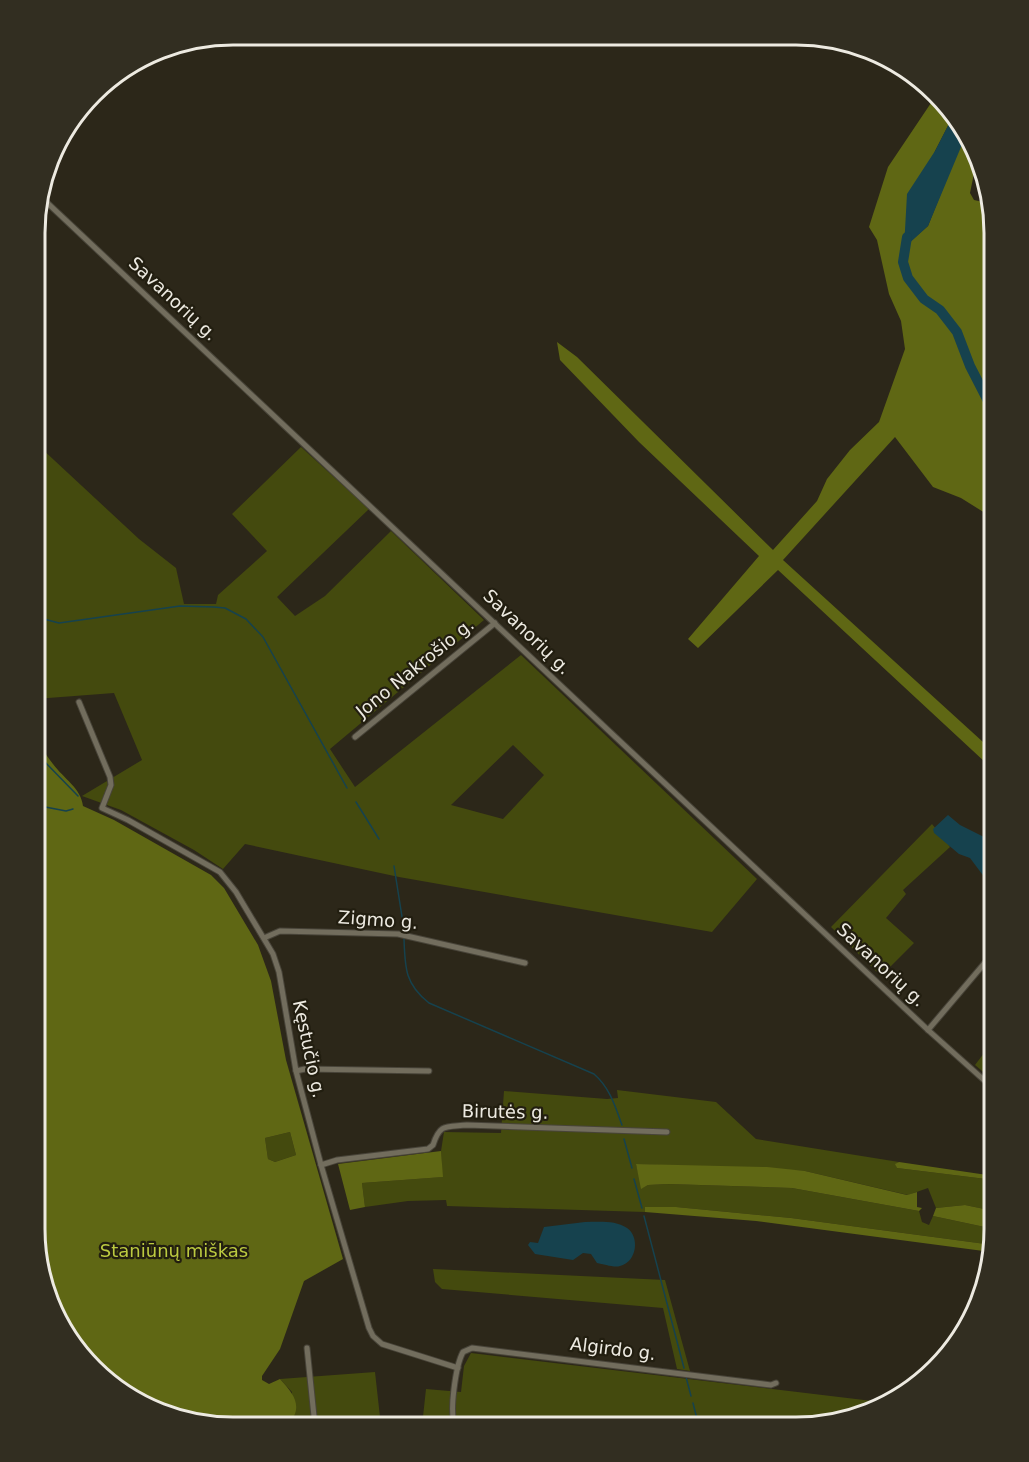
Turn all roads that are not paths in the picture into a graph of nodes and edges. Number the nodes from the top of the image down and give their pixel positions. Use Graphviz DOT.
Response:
graph roads {
  1 [pos="48,203"];
  2 [pos="495,623"];
  3 [pos="79,702"];
  4 [pos="355,738"];
  5 [pos="264,938"];
  6 [pos="525,963"];
  7 [pos="984,964"];
  8 [pos="928,1030"];
  9 [pos="296,1071"];
  10 [pos="429,1071"];
  11 [pos="984,1080"];
  12 [pos="667,1132"];
  13 [pos="321,1165"];
  14 [pos="307,1347"];
  15 [pos="458,1368"];
  16 [pos="776,1383"];
  17 [pos="314,1417"];
  18 [pos="453,1417"];
  1 -- 2 [label="street, Savanorių g."];
  2 -- 4 [label="street, Jono Nakrošio g."];
  2 -- 8 [label="street, Savanorių g."];
  3 -- 5 [label="street, Kęstučio g."];
  5 -- 6 [label="street, Zigmo g."];
  5 -- 9 [label="street, Kęstučio g."];
  7 -- 8 [label="street"];
  8 -- 11 [label="street, Savanorių g."];
  9 -- 10 [label="street"];
  9 -- 13 [label="street, Kęstučio g."];
  12 -- 13 [label="street, Birutės g."];
  13 -- 15 [label="street, Kęstučio g."];
  14 -- 17 [label="street"];
  15 -- 16 [label="street, Algirdo g."];
  15 -- 18 [label="street"];
}
